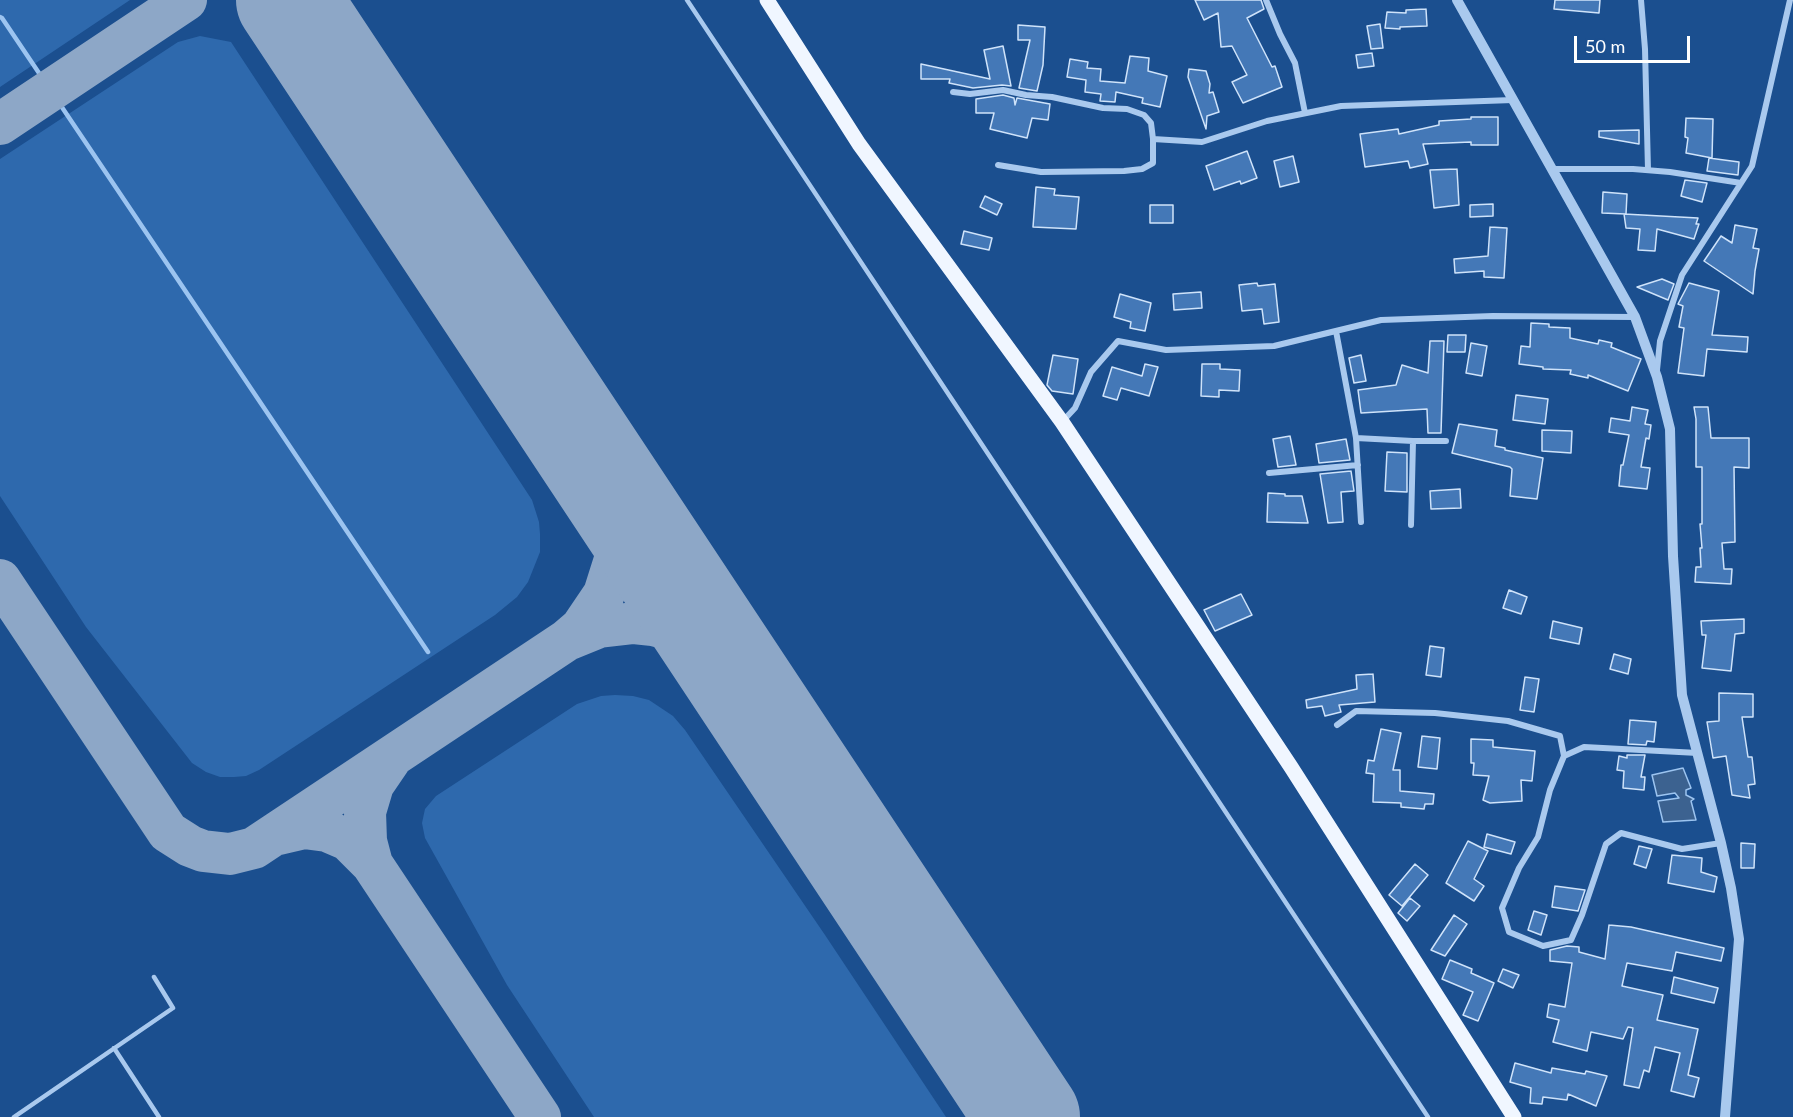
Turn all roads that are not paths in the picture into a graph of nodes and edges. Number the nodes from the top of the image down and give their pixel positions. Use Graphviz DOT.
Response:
graph roads {
  1 [pos="687,0"];
  2 [pos="767,0"];
  3 [pos="1266,0"];
  4 [pos="1457,0"];
  5 [pos="1641,0"];
  6 [pos="1790,0"];
  7 [pos="953,92"];
  8 [pos="1514,100"];
  9 [pos="1305,113"];
  10 [pos="1153,139"];
  11 [pos="998,165"];
  12 [pos="1553,169"];
  13 [pos="1648,170"];
  14 [pos="1741,183"];
  15 [pos="1635,317"];
  16 [pos="1336,331"];
  17 [pos="1656,377"];
  18 [pos="1062,422"];
  19 [pos="1356,438"];
  20 [pos="1413,441"];
  21 [pos="1446,441"];
  22 [pos="1358,465"];
  23 [pos="1269,473"];
  24 [pos="1361,522"];
  25 [pos="1411,525"];
  26 [pos="1336,725"];
  27 [pos="1699,753"];
  28 [pos="1564,756"];
  29 [pos="1721,843"];
  30 [pos="154,977"];
  31 [pos="114,1048"];
  32 [pos="14,1117"];
  33 [pos="159,1117"];
  34 [pos="1428,1117"];
  35 [pos="1514,1117"];
  36 [pos="1725,1117"];
  1 -- 34 [label="lane"];
  2 -- 18 [label="main road"];
  3 -- 9 [label="street"];
  4 -- 8 [label="street"];
  5 -- 13 [label="street"];
  6 -- 14 [label="street"];
  7 -- 10 [label="street"];
  8 -- 9 [label="street"];
  8 -- 12 [label="street"];
  9 -- 10 [label="street"];
  10 -- 11 [label="street"];
  12 -- 13 [label="street"];
  12 -- 15 [label="street"];
  13 -- 14 [label="street"];
  14 -- 17 [label="street"];
  15 -- 16 [label="street"];
  15 -- 17 [label="street"];
  16 -- 18 [label="street"];
  16 -- 19 [label="street"];
  17 -- 27 [label="street"];
  18 -- 35 [label="main road"];
  19 -- 20 [label="street"];
  19 -- 22 [label="street"];
  20 -- 21 [label="street"];
  20 -- 25 [label="street"];
  22 -- 23 [label="street"];
  22 -- 24 [label="street"];
  26 -- 28 [label="street"];
  27 -- 28 [label="street"];
  27 -- 29 [label="street"];
  28 -- 29 [label="street"];
  29 -- 36 [label="street"];
  30 -- 31 [label="lane"];
  31 -- 32 [label="lane"];
  31 -- 33 [label="lane"];
}
